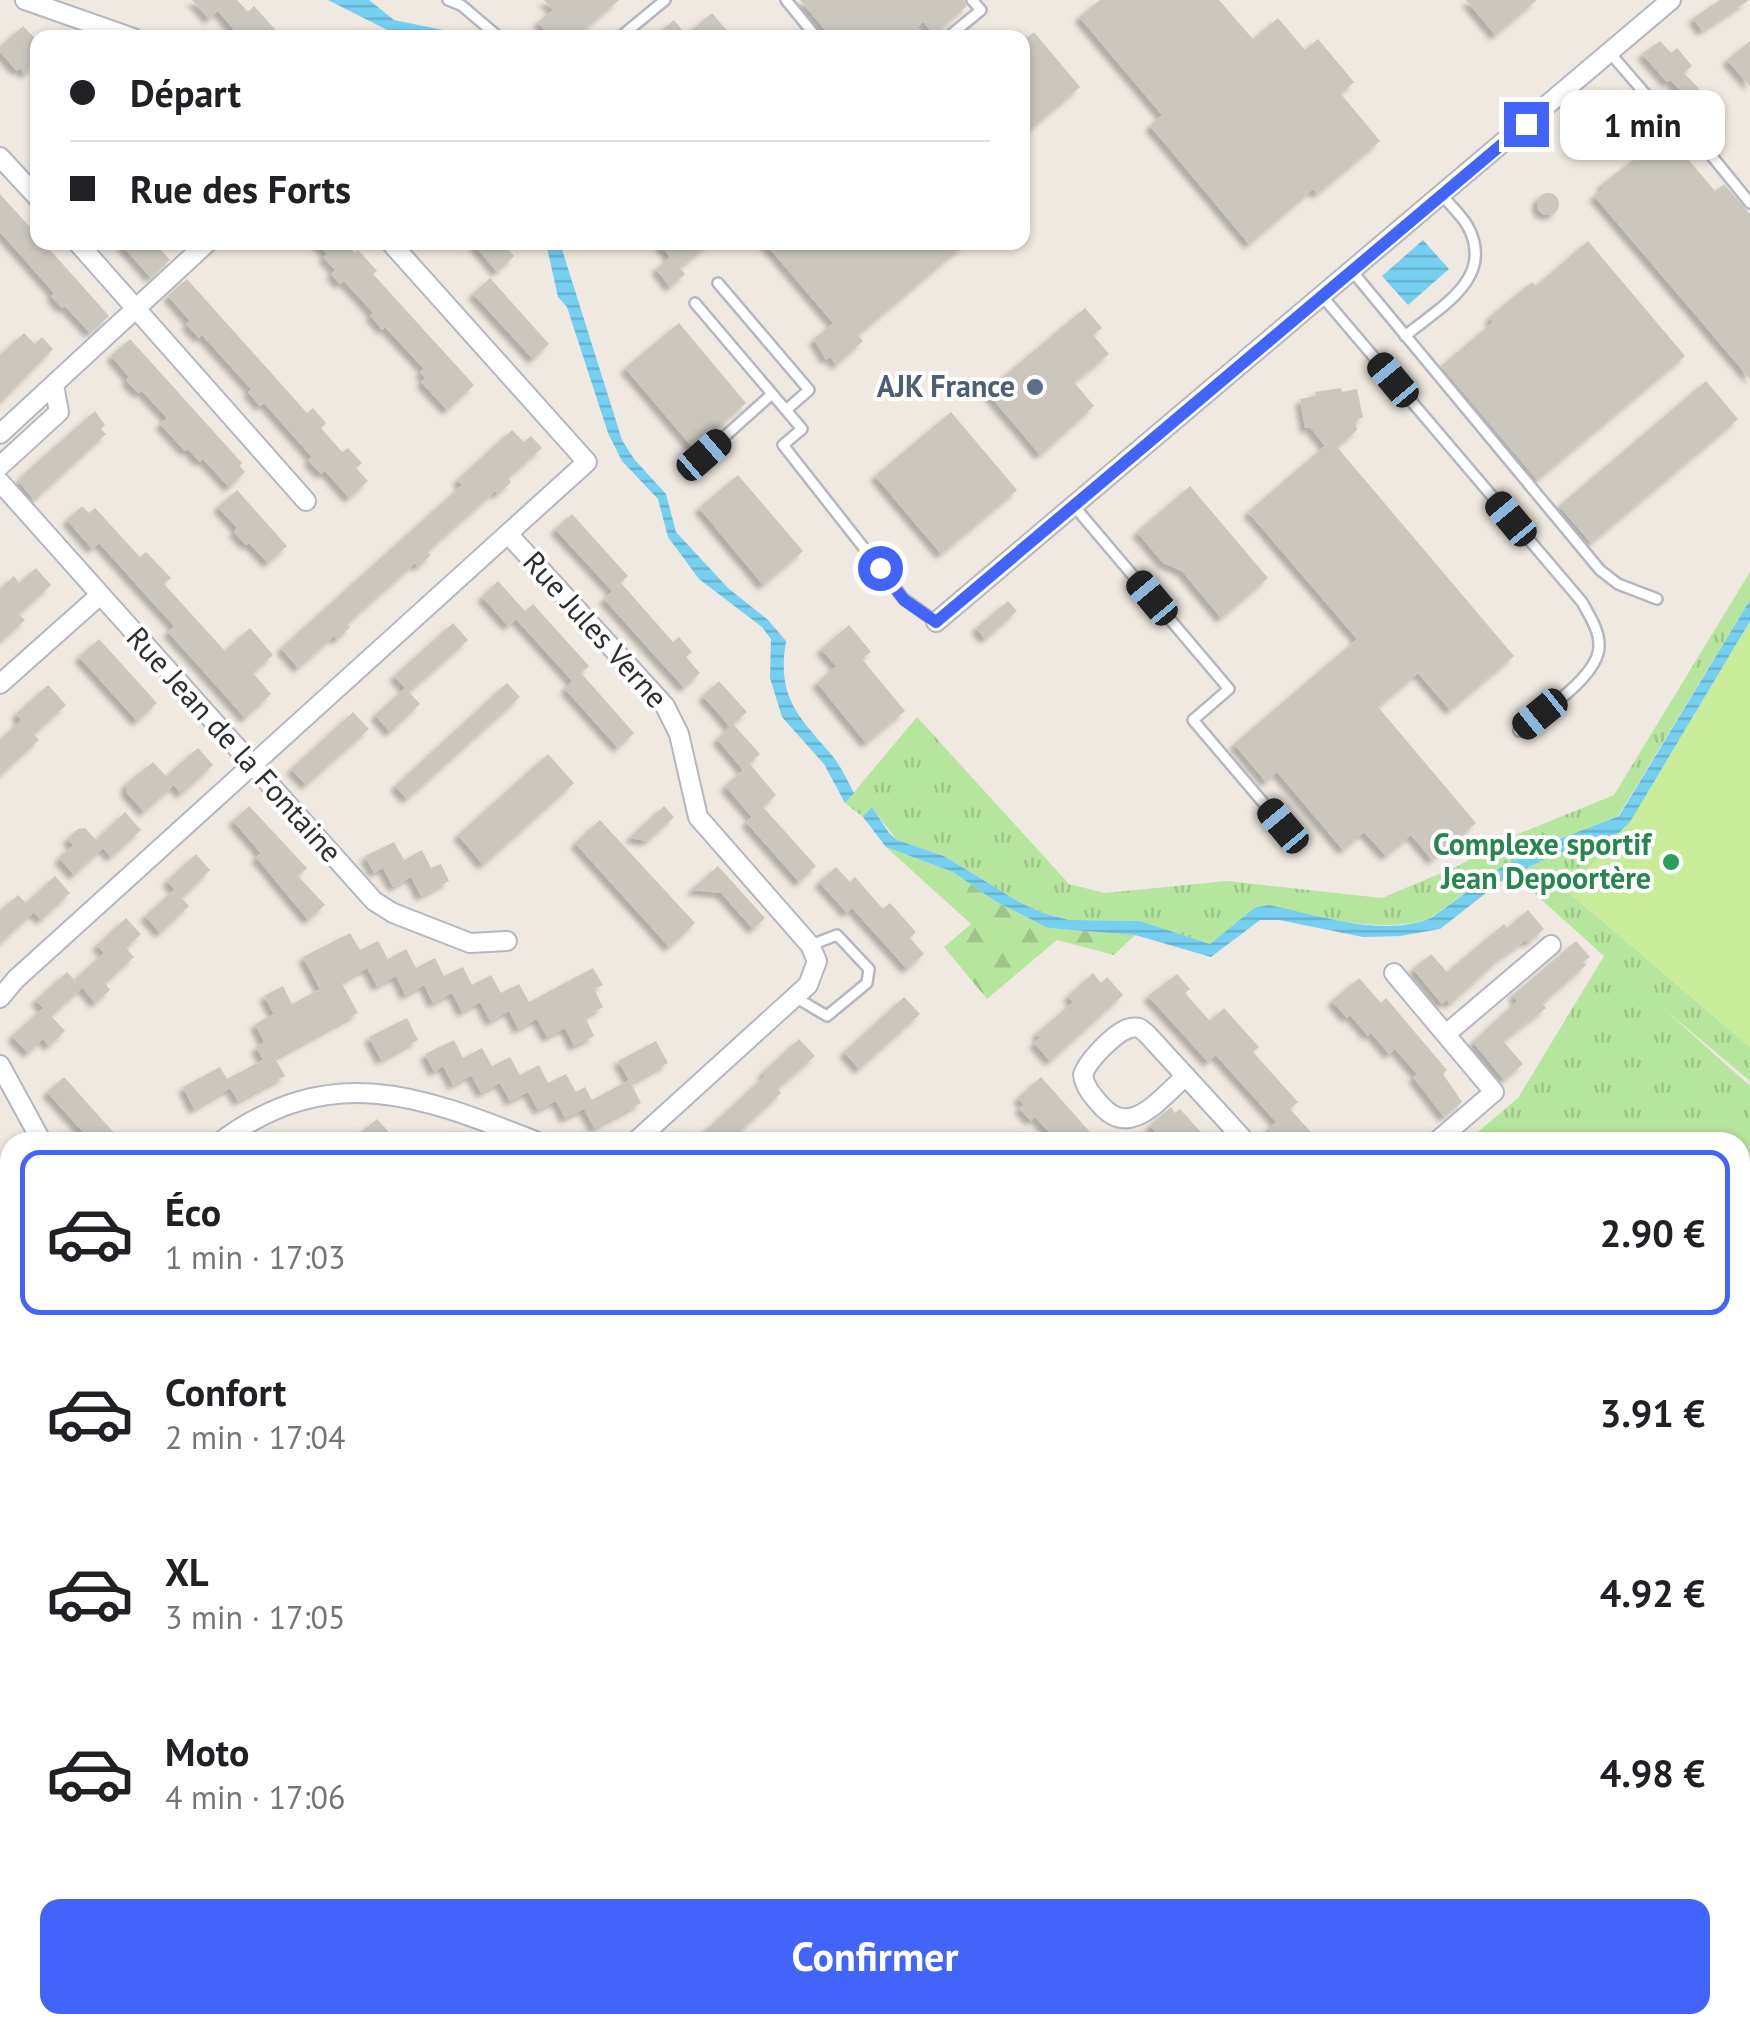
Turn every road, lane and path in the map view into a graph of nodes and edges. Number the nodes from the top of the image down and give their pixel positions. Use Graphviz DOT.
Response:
graph roads {
  1 [pos="25,0"];
  2 [pos="448,0"];
  3 [pos="665,0"];
  4 [pos="786,0"];
  5 [pos="972,0"];
  6 [pos="1672,0"];
  7 [pos="109,30"];
  8 [pos="491,30"];
  9 [pos="629,30"];
  10 [pos="810,30"];
  11 [pos="956,30"];
  12 [pos="1610,53"];
  13 [pos="0,157"];
  14 [pos="30,189"];
  15 [pos="1442,195"];
  16 [pos="1750,203"];
  17 [pos="84,250"];
  18 [pos="199,250"];
  19 [pos="397,250"];
  20 [pos="1352,271"];
  21 [pos="718,283"];
  22 [pos="1322,296"];
  23 [pos="695,303"];
  24 [pos="136,308"];
  25 [pos="1406,336"];
  26 [pos="54,385"];
  27 [pos="772,394"];
  28 [pos="786,410"];
  29 [pos="0,434"];
  30 [pos="704,455"];
  31 [pos="0,466"];
  32 [pos="0,482"];
  33 [pos="306,501"];
  34 [pos="1074,506"];
  35 [pos="510,535"];
  36 [pos="99,596"];
  37 [pos="1657,599"];
  38 [pos="936,622"];
  39 [pos="0,684"];
  40 [pos="1518,731"];
  41 [pos="252,766"];
  42 [pos="1283,826"];
  43 [pos="507,941"];
  44 [pos="810,945"];
  45 [pos="1551,945"];
  46 [pos="1394,974"];
  47 [pos="796,997"];
  48 [pos="0,998"];
  49 [pos="1446,1034"];
  50 [pos="0,1065"];
  51 [pos="1186,1076"];
  52 [pos="37,1132"];
  53 [pos="238,1132"];
  54 [pos="511,1132"];
  55 [pos="646,1132"];
  56 [pos="1237,1132"];
  57 [pos="1448,1132"];
  1 -- 7 [label="street"];
  2 -- 8 [label="lane"];
  3 -- 9 [label="lane"];
  4 -- 10 [label="lane"];
  5 -- 11 [label="lane"];
  6 -- 12 [label="street"];
  12 -- 15 [label="street"];
  12 -- 16 [label="lane"];
  13 -- 14 [label="street"];
  15 -- 20 [label="street"];
  15 -- 25 [label="lane"];
  17 -- 24 [label="street"];
  18 -- 24 [label="street"];
  19 -- 35 [label="street"];
  20 -- 22 [label="street"];
  20 -- 25 [label="lane"];
  21 -- 28 [label="lane"];
  22 -- 34 [label="street"];
  22 -- 40 [label="lane"];
  23 -- 27 [label="lane"];
  24 -- 26 [label="street"];
  24 -- 33 [label="street"];
  25 -- 37 [label="lane"];
  26 -- 29 [label="street"];
  26 -- 31 [label="street"];
  27 -- 28 [label="lane"];
  27 -- 30 [label="lane"];
  28 -- 38 [label="lane"];
  32 -- 36 [label="street, Rue Jean de la Fontaine"];
  34 -- 38 [label="street"];
  34 -- 42 [label="lane"];
  35 -- 41 [label="street"];
  35 -- 44 [label="street, Rue Jules Verne"];
  36 -- 39 [label="street"];
  36 -- 41 [label="street, Rue Jean de la Fontaine"];
  41 -- 43 [label="street, Rue Jean de la Fontaine"];
  41 -- 48 [label="street"];
  44 -- 47 [label="street"];
  44 -- 47 [label="lane"];
  45 -- 49 [label="street"];
  46 -- 49 [label="street"];
  47 -- 55 [label="street"];
  49 -- 57 [label="street"];
  50 -- 52 [label="street"];
  51 -- 51 [label="street"];
  51 -- 56 [label="street"];
  53 -- 54 [label="street"];
}
